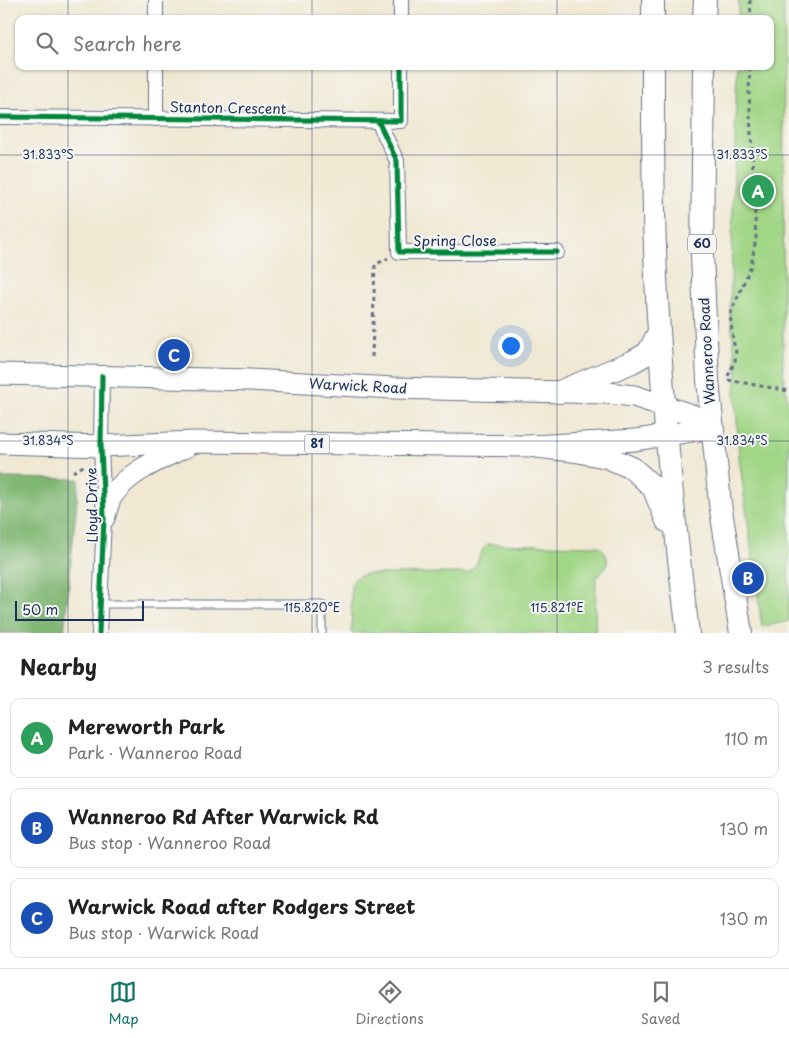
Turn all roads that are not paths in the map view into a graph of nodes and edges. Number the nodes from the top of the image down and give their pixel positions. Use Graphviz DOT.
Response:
graph roads {
  1 [pos="156,0"];
  2 [pos="402,0"];
  3 [pos="653,0"];
  4 [pos="705,0"];
  5 [pos="156,15"];
  6 [pos="402,15"];
  7 [pos="653,15"];
  8 [pos="704,15"];
  9 [pos="156,70"];
  10 [pos="402,70"];
  11 [pos="653,70"];
  12 [pos="704,70"];
  13 [pos="0,117"];
  14 [pos="156,119"];
  15 [pos="378,121"];
  16 [pos="557,252"];
  17 [pos="658,332"];
  18 [pos="0,374"];
  19 [pos="102,376"];
  20 [pos="559,392"];
  21 [pos="664,406"];
  22 [pos="712,425"];
  23 [pos="667,436"];
  24 [pos="194,442"];
  25 [pos="0,444"];
  26 [pos="101,446"];
  27 [pos="533,446"];
  28 [pos="104,518"];
  29 [pos="676,540"];
  30 [pos="101,604"];
  31 [pos="99,633"];
  32 [pos="322,633"];
  33 [pos="688,633"];
  34 [pos="741,633"];
  1 -- 5 [label="street"];
  2 -- 6 [label="street"];
  3 -- 7 [label="highway"];
  4 -- 8 [label="highway"];
  9 -- 14 [label="street"];
  10 -- 15 [label="street, Stanton Crescent"];
  11 -- 17 [label="highway"];
  12 -- 22 [label="highway, Wanneroo Road / 60"];
  13 -- 14 [label="street, Stanton Crescent"];
  14 -- 15 [label="street, Stanton Crescent"];
  15 -- 16 [label="street, Spring Close"];
  17 -- 20 [label="highway"];
  17 -- 21 [label="highway"];
  18 -- 19 [label="main road, Warwick Road"];
  19 -- 20 [label="main road, Warwick Road"];
  19 -- 26 [label="street, Lloyd Drive"];
  20 -- 21 [label="main road, Warwick Road"];
  21 -- 22 [label="main road, Warwick Road"];
  21 -- 23 [label="highway"];
  22 -- 23 [label="main road, 81"];
  22 -- 34 [label="highway, Wanneroo Road / 60"];
  23 -- 27 [label="main road, 81"];
  23 -- 29 [label="highway"];
  24 -- 26 [label="main road, 81"];
  24 -- 27 [label="main road, 81"];
  24 -- 28 [label="main road"];
  25 -- 26 [label="main road, 81"];
  26 -- 28 [label="street, Lloyd Drive"];
  27 -- 29 [label="highway"];
  28 -- 30 [label="street, Lloyd Drive"];
  29 -- 33 [label="highway"];
  30 -- 31 [label="street, Lloyd Drive"];
  30 -- 32 [label="lane"];
}
